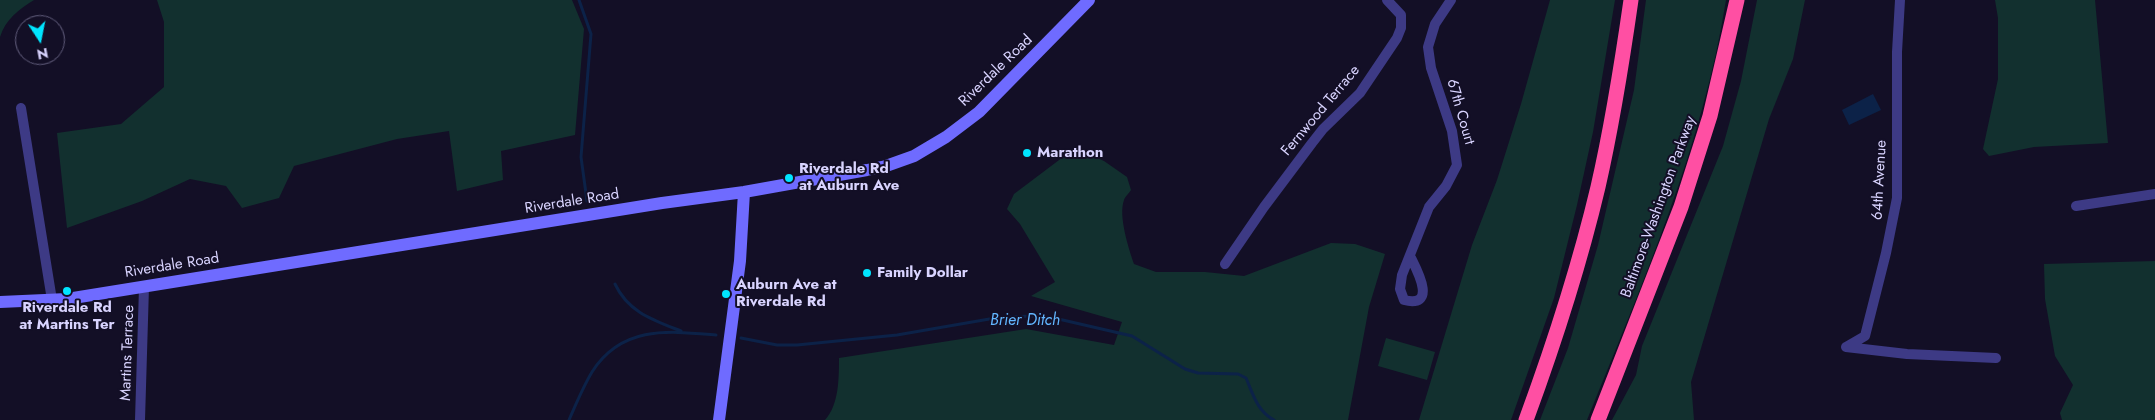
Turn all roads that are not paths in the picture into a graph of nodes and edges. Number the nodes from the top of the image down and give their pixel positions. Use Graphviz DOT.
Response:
graph roads {
  1 [pos="1089,0"];
  2 [pos="1387,0"];
  3 [pos="1451,0"];
  4 [pos="1631,0"];
  5 [pos="1736,0"];
  6 [pos="1900,0"];
  7 [pos="22,108"];
  8 [pos="744,192"];
  9 [pos="2155,194"];
  10 [pos="2076,206"];
  11 [pos="1411,258"];
  12 [pos="1225,264"];
  13 [pos="144,287"];
  14 [pos="52,300"];
  15 [pos="0,302"];
  16 [pos="1996,358"];
  17 [pos="140,420"];
  18 [pos="719,420"];
  19 [pos="1526,420"];
  20 [pos="1598,420"];
  1 -- 8 [label="main road, Riverdale Road"];
  2 -- 12 [label="street, Fernwood Terrace"];
  3 -- 11 [label="street, 67th Court"];
  4 -- 19 [label="highway"];
  5 -- 20 [label="highway, Baltimore-Washington Parkway"];
  6 -- 16 [label="street, 64th Avenue"];
  7 -- 14 [label="street"];
  8 -- 13 [label="main road, Riverdale Road"];
  8 -- 18 [label="main road"];
  9 -- 10 [label="street"];
  13 -- 14 [label="main road, Riverdale Road"];
  13 -- 17 [label="street, Martins Terrace"];
  14 -- 15 [label="main road, Riverdale Road"];
}
